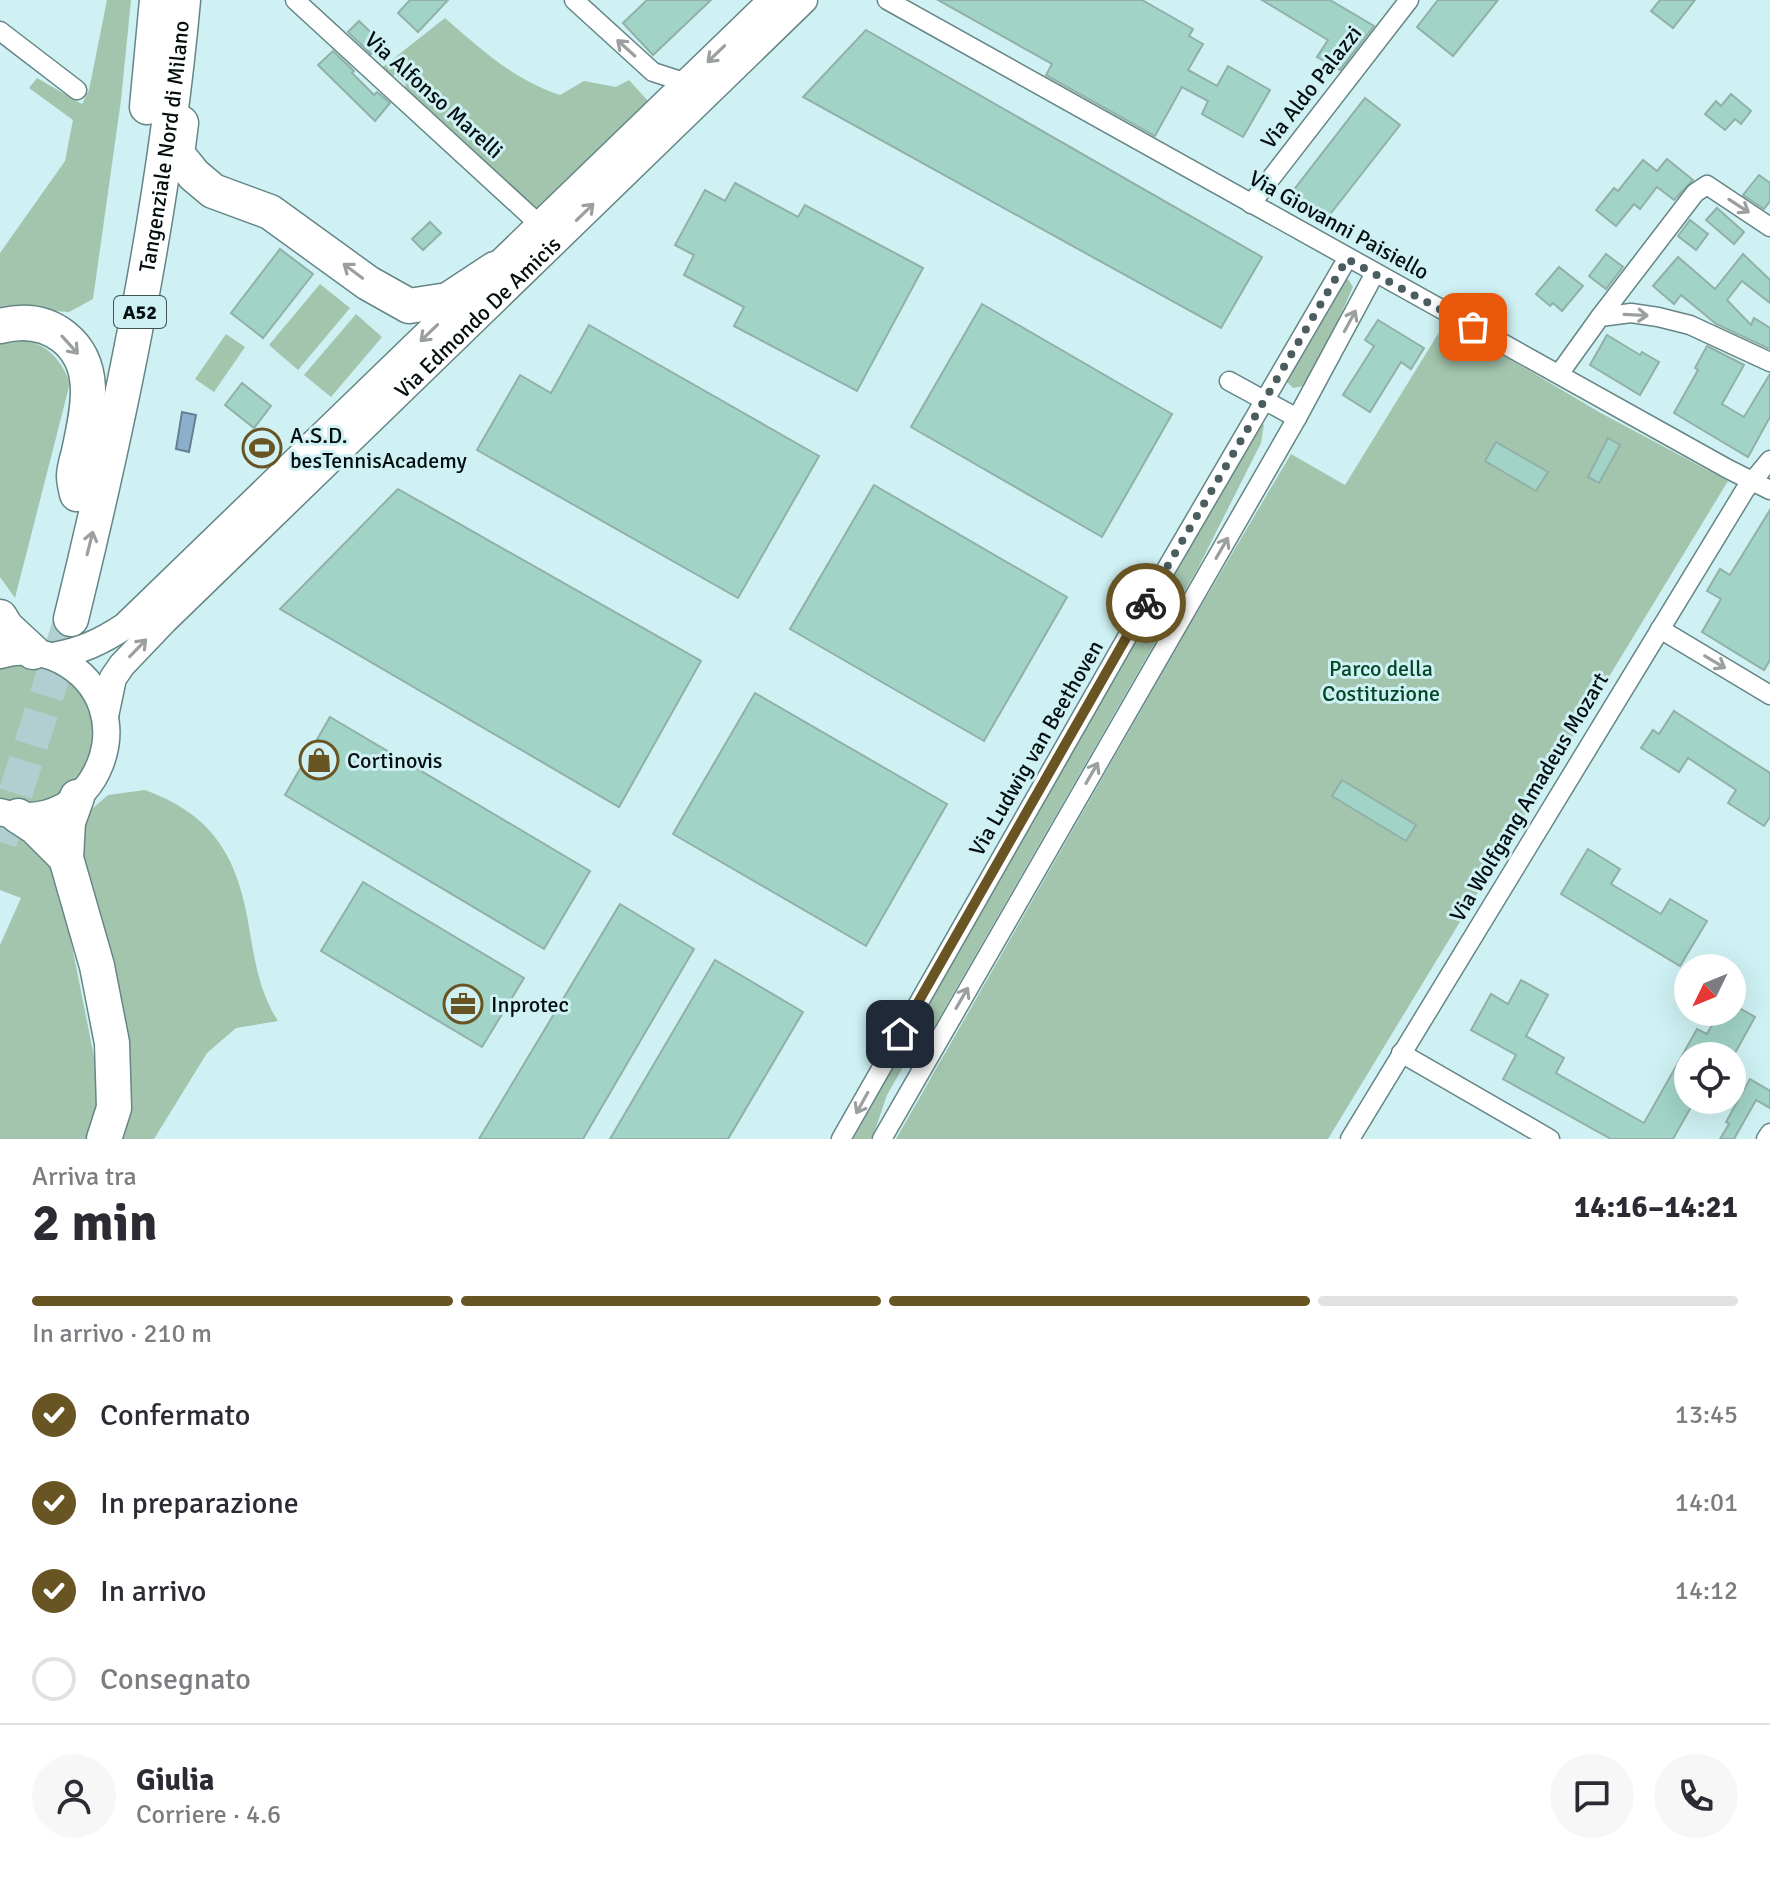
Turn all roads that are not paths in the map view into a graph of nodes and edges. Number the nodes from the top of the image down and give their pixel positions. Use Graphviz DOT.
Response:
graph roads {
  1 [pos="295,0"];
  2 [pos="574,0"];
  3 [pos="772,0"];
  4 [pos="804,0"];
  5 [pos="887,0"];
  6 [pos="1409,0"];
  7 [pos="174,1"];
  8 [pos="0,31"];
  9 [pos="687,83"];
  10 [pos="77,90"];
  11 [pos="1251,204"];
  12 [pos="540,225"];
  13 [pos="1770,227"];
  14 [pos="1347,259"];
  15 [pos="495,269"];
  16 [pos="1375,273"];
  17 [pos="1600,317"];
  18 [pos="0,326"];
  19 [pos="1770,362"];
  20 [pos="1559,374"];
  21 [pos="1229,381"];
  22 [pos="1263,399"];
  23 [pos="1297,418"];
  24 [pos="1770,460"];
  25 [pos="1752,481"];
  26 [pos="1770,490"];
  27 [pos="77,494"];
  28 [pos="0,617"];
  29 [pos="1660,629"];
  30 [pos="28,654"];
  31 [pos="1770,695"];
  32 [pos="105,716"];
  33 [pos="77,797"];
  34 [pos="5,814"];
  35 [pos="66,858"];
  36 [pos="900,1034"];
  37 [pos="930,1052"];
  38 [pos="1401,1053"];
  39 [pos="1770,1133"];
  40 [pos="104,1139"];
  41 [pos="841,1139"];
  42 [pos="882,1139"];
  43 [pos="1350,1139"];
  44 [pos="1550,1139"];
  45 [pos="1766,1139"];
  1 -- 12 [label="street, Via Alfonso Marelli"];
  9 -- 2 [label="street, one-way"];
  3 -- 9 [label="main road, Via Edmondo De Amicis, one-way"];
  32 -- 4 [label="main road, Via Edmondo De Amicis, one-way"];
  5 -- 11 [label="street, Via Giovanni Paisiello"];
  6 -- 11 [label="street, Via Aldo Palazzi"];
  15 -- 7 [label="highway, one-way"];
  7 -- 27 [label="highway, Tangenziale Nord di Milano / A52"];
  27 -- 7 [label="highway, Tangenziale Nord di Milano / A52, one-way"];
  8 -- 10 [label="street"];
  9 -- 12 [label="main road, Via Edmondo De Amicis"];
  11 -- 14 [label="street, Via Giovanni Paisiello"];
  12 -- 15 [label="main road, Via Edmondo De Amicis"];
  17 -- 13 [label="street, one-way"];
  14 -- 16 [label="street, Via Giovanni Paisiello"];
  14 -- 22 [label="street, Via Ludwig van Beethoven"];
  15 -- 30 [label="main road, Via Edmondo De Amicis, one-way"];
  16 -- 20 [label="street, Via Giovanni Paisiello"];
  23 -- 16 [label="street, one-way"];
  17 -- 19 [label="street, one-way"];
  17 -- 20 [label="street"];
  18 -- 27 [label="highway, one-way"];
  20 -- 25 [label="street, Via Giovanni Paisiello"];
  21 -- 22 [label="street"];
  22 -- 23 [label="street"];
  22 -- 36 [label="street, Via Ludwig van Beethoven"];
  37 -- 23 [label="street, one-way"];
  24 -- 25 [label="street, Via Wolfgang Amadeus Mozart"];
  25 -- 26 [label="street, Via Giovanni Paisiello"];
  25 -- 29 [label="street, Via Wolfgang Amadeus Mozart"];
  28 -- 30 [label="highway"];
  29 -- 31 [label="street, one-way"];
  29 -- 38 [label="street, Via Wolfgang Amadeus Mozart"];
  30 -- 32 [label="main road"];
  32 -- 33 [label="main road, Via Edmondo De Amicis"];
  33 -- 34 [label="main road"];
  33 -- 35 [label="highway"];
  34 -- 35 [label="highway"];
  35 -- 40 [label="highway"];
  36 -- 37 [label="street"];
  36 -- 41 [label="street, Via Ludwig van Beethoven, one-way"];
  37 -- 42 [label="street"];
  38 -- 43 [label="street, Via Wolfgang Amadeus Mozart"];
  38 -- 44 [label="street"];
  39 -- 45 [label="street"];
}
